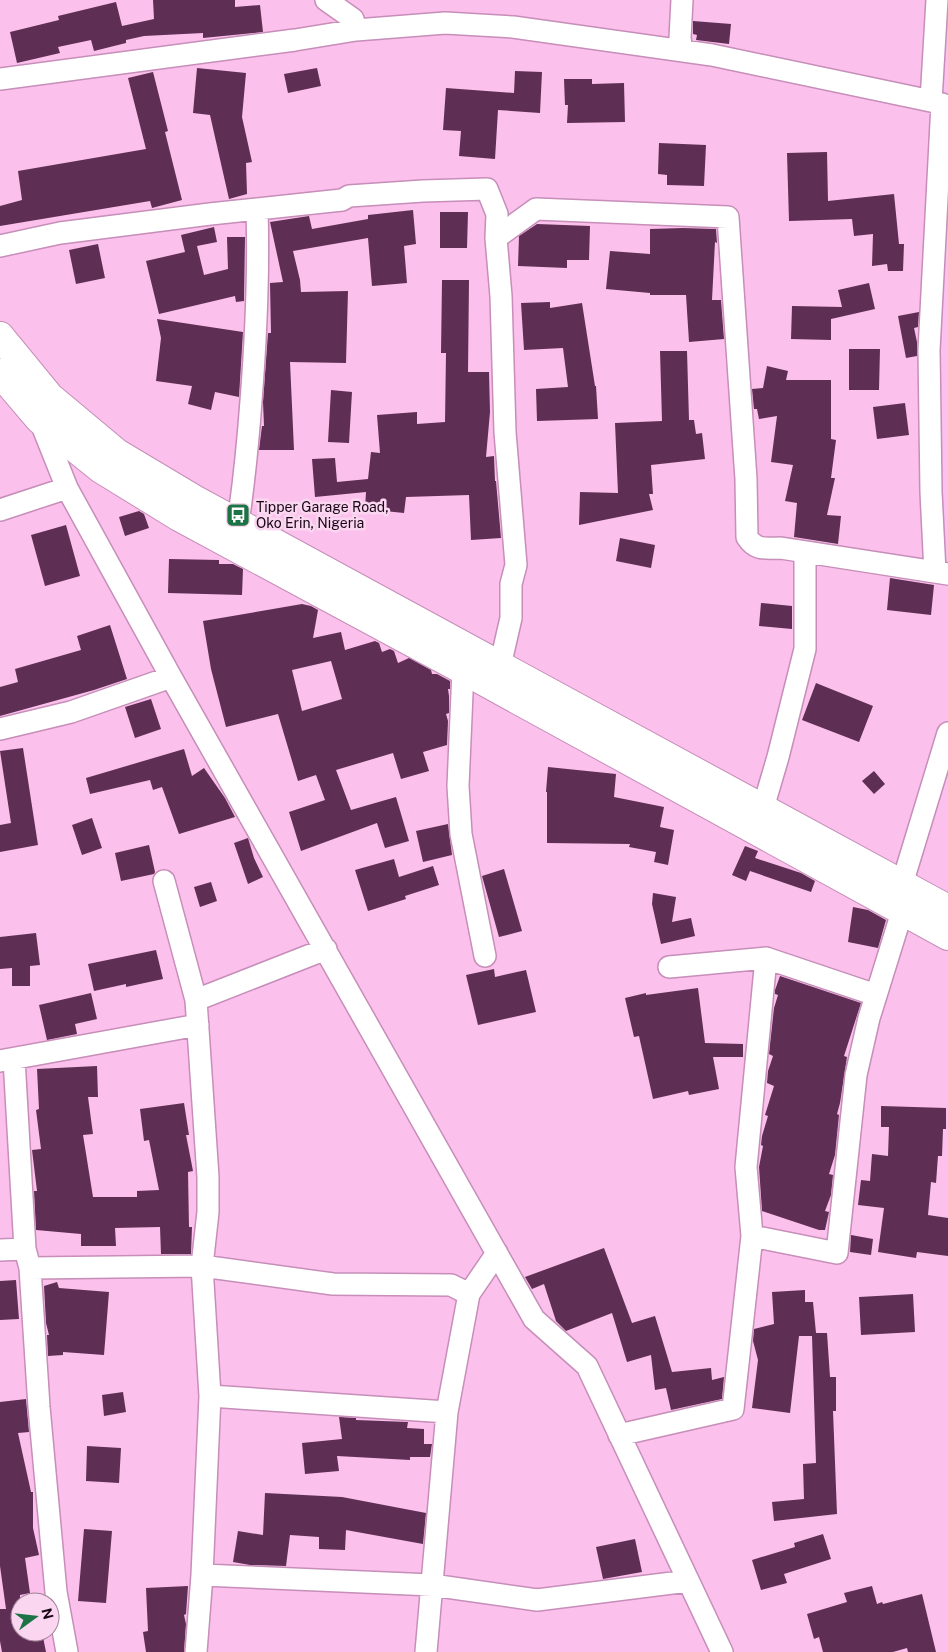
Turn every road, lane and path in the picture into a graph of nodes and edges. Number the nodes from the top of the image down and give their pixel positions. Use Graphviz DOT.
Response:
graph roads {
  1 [pos="326,0"];
  2 [pos="682,0"];
  3 [pos="937,0"];
  4 [pos="356,30"];
  5 [pos="682,51"];
  6 [pos="0,79"];
  7 [pos="940,104"];
  8 [pos="257,209"];
  9 [pos="496,238"];
  10 [pos="0,246"];
  11 [pos="0,336"];
  12 [pos="0,373"];
  13 [pos="45,408"];
  14 [pos="68,488"];
  15 [pos="0,510"];
  16 [pos="238,523"];
  17 [pos="805,552"];
  18 [pos="942,573"];
  19 [pos="500,666"];
  20 [pos="463,670"];
  21 [pos="171,676"];
  22 [pos="0,729"];
  23 [pos="948,733"];
  24 [pos="763,808"];
  25 [pos="164,881"];
  26 [pos="902,884"];
  27 [pos="948,909"];
  28 [pos="902,912"];
  29 [pos="948,936"];
  30 [pos="326,949"];
  31 [pos="485,956"];
  32 [pos="766,958"];
  33 [pos="669,967"];
  34 [pos="876,994"];
  35 [pos="196,1000"];
  36 [pos="198,1025"];
  37 [pos="7,1060"];
  38 [pos="752,1236"];
  39 [pos="0,1250"];
  40 [pos="497,1253"];
  41 [pos="28,1258"];
  42 [pos="202,1266"];
  43 [pos="469,1294"];
  44 [pos="210,1396"];
  45 [pos="447,1412"];
  46 [pos="619,1435"];
  47 [pos="202,1575"];
  48 [pos="688,1581"];
  49 [pos="432,1585"];
  50 [pos="67,1652"];
  51 [pos="196,1652"];
  52 [pos="426,1652"];
  53 [pos="722,1652"];
  1 -- 4 [label="street"];
  2 -- 5 [label="street"];
  3 -- 7 [label="street"];
  4 -- 5 [label="street"];
  4 -- 6 [label="street"];
  5 -- 7 [label="street"];
  7 -- 18 [label="street"];
  8 -- 9 [label="street"];
  8 -- 10 [label="street"];
  8 -- 16 [label="street"];
  9 -- 17 [label="street"];
  9 -- 19 [label="street"];
  11 -- 13 [label="main road"];
  12 -- 13 [label="main road"];
  13 -- 14 [label="street"];
  13 -- 16 [label="main road"];
  13 -- 20 [label="main road"];
  14 -- 15 [label="street"];
  14 -- 21 [label="street"];
  16 -- 19 [label="main road"];
  17 -- 18 [label="street"];
  17 -- 24 [label="street"];
  19 -- 24 [label="main road"];
  20 -- 28 [label="main road"];
  20 -- 31 [label="street"];
  21 -- 22 [label="street"];
  21 -- 30 [label="street"];
  23 -- 26 [label="street"];
  24 -- 26 [label="main road"];
  25 -- 35 [label="street"];
  26 -- 27 [label="main road"];
  28 -- 29 [label="main road"];
  28 -- 34 [label="street"];
  30 -- 35 [label="street"];
  30 -- 40 [label="street"];
  32 -- 33 [label="street"];
  32 -- 34 [label="street"];
  32 -- 38 [label="street"];
  34 -- 38 [label="street"];
  35 -- 36 [label="street"];
  36 -- 37 [label="street"];
  36 -- 42 [label="street"];
  37 -- 41 [label="street"];
  38 -- 46 [label="street"];
  39 -- 41 [label="street"];
  40 -- 43 [label="street"];
  40 -- 46 [label="street"];
  41 -- 42 [label="street"];
  41 -- 50 [label="street"];
  42 -- 43 [label="street"];
  42 -- 44 [label="street"];
  43 -- 45 [label="street"];
  44 -- 45 [label="street"];
  44 -- 47 [label="street"];
  45 -- 49 [label="street"];
  46 -- 48 [label="street"];
  47 -- 49 [label="street"];
  47 -- 51 [label="street"];
  48 -- 49 [label="street"];
  48 -- 53 [label="street"];
  49 -- 52 [label="street"];
}
